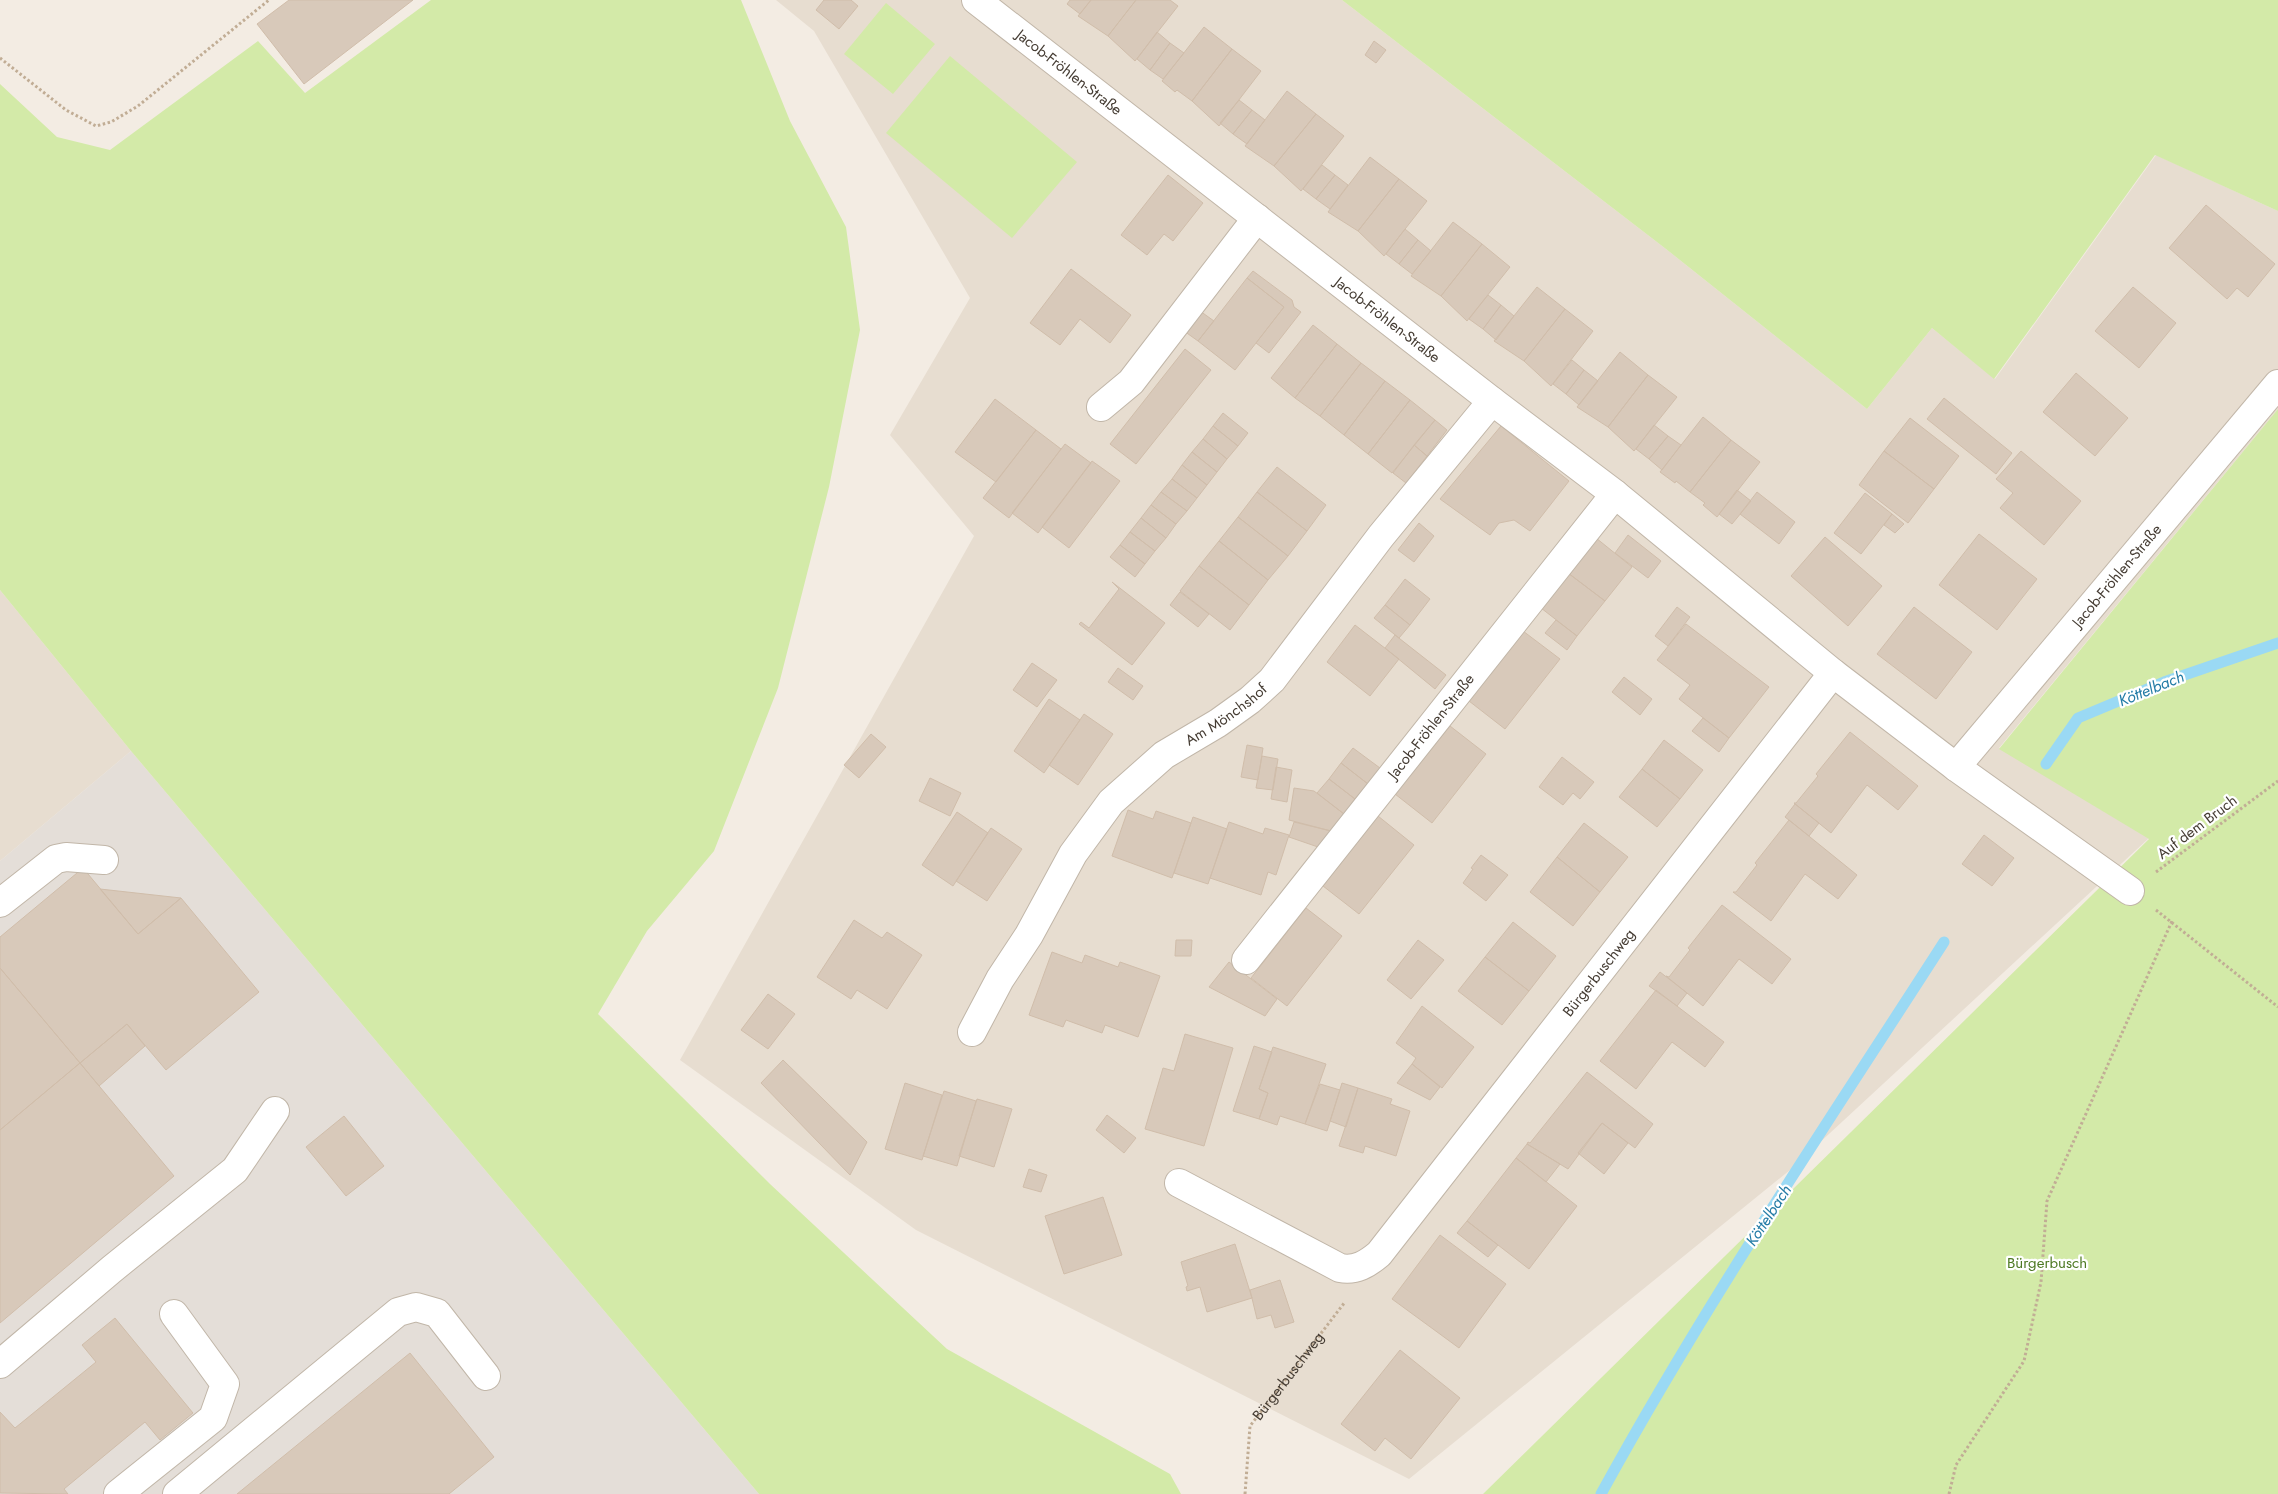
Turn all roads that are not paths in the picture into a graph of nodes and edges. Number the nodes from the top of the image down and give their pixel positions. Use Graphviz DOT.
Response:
graph roads {
  1 [pos="976,0"];
  2 [pos="1257,218"];
  3 [pos="2278,384"];
  4 [pos="1492,401"];
  5 [pos="1101,407"];
  6 [pos="1615,494"];
  7 [pos="1833,673"];
  8 [pos="1956,767"];
  9 [pos="104,860"];
  10 [pos="2130,891"];
  11 [pos="0,903"];
  12 [pos="1246,960"];
  13 [pos="972,1032"];
  14 [pos="275,1111"];
  15 [pos="1178,1182"];
  16 [pos="174,1314"];
  17 [pos="0,1364"];
  18 [pos="486,1376"];
  19 [pos="118,1494"];
  20 [pos="177,1494"];
  1 -- 2 [label="street, Jacob-Fröhlen-Straße"];
  2 -- 4 [label="street, Jacob-Fröhlen-Straße"];
  2 -- 5 [label="street"];
  3 -- 8 [label="street, Jacob-Fröhlen-Straße"];
  4 -- 6 [label="street, Jacob-Fröhlen-Straße"];
  4 -- 13 [label="street, Am Mönchshof"];
  6 -- 7 [label="street, Jacob-Fröhlen-Straße"];
  6 -- 12 [label="street, Jacob-Fröhlen-Straße"];
  7 -- 8 [label="street, Jacob-Fröhlen-Straße"];
  7 -- 15 [label="street, Bürgerbuschweg"];
  8 -- 10 [label="street, Jacob-Fröhlen-Straße"];
  9 -- 11 [label="street"];
  14 -- 17 [label="street"];
  16 -- 19 [label="street"];
  18 -- 20 [label="street"];
}
